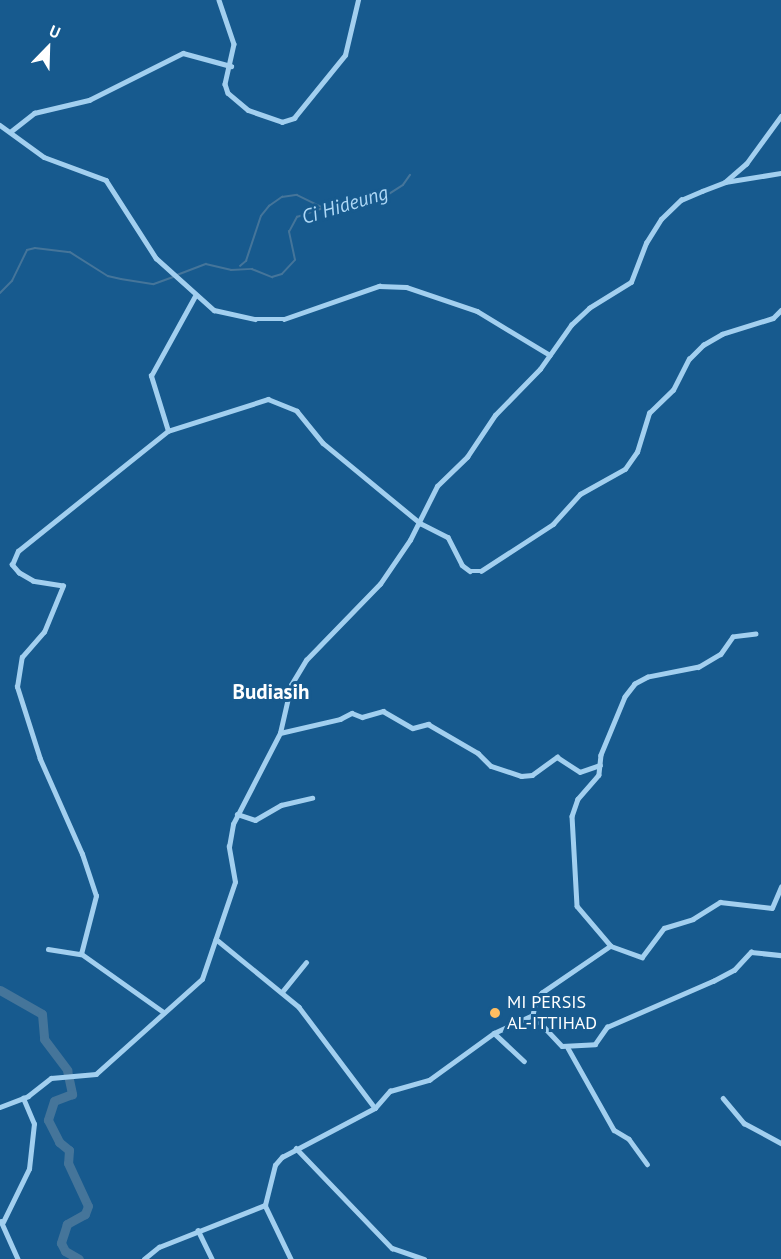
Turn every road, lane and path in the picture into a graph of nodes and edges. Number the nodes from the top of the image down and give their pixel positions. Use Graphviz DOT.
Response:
graph roads {
  1 [pos="219,0"];
  2 [pos="358,0"];
  3 [pos="231,66"];
  4 [pos="781,116"];
  5 [pos="0,125"];
  6 [pos="10,132"];
  7 [pos="781,173"];
  8 [pos="725,182"];
  9 [pos="195,296"];
  10 [pos="781,310"];
  11 [pos="550,355"];
  12 [pos="168,431"];
  13 [pos="420,523"];
  14 [pos="756,634"];
  15 [pos="280,734"];
  16 [pos="600,765"];
  17 [pos="312,798"];
  18 [pos="237,814"];
  19 [pos="781,887"];
  20 [pos="216,939"];
  21 [pos="611,946"];
  22 [pos="48,948"];
  23 [pos="81,954"];
  24 [pos="781,955"];
  25 [pos="306,962"];
  26 [pos="282,992"];
  27 [pos="164,1013"];
  28 [pos="533,1015"];
  29 [pos="494,1033"];
  30 [pos="568,1048"];
  31 [pos="524,1061"];
  32 [pos="23,1098"];
  33 [pos="723,1098"];
  34 [pos="0,1107"];
  35 [pos="375,1108"];
  36 [pos="781,1143"];
  37 [pos="296,1148"];
  38 [pos="647,1164"];
  39 [pos="265,1205"];
  40 [pos="1,1221"];
  41 [pos="198,1230"];
  42 [pos="401,1256"];
  43 [pos="18,1259"];
  44 [pos="144,1259"];
  45 [pos="212,1259"];
  46 [pos="291,1259"];
  47 [pos="423,1259"];
  1 -- 3 [label="street"];
  2 -- 3 [label="street"];
  3 -- 6 [label="street"];
  4 -- 8 [label="street"];
  5 -- 6 [label="street"];
  6 -- 9 [label="street"];
  7 -- 8 [label="street"];
  8 -- 11 [label="street"];
  9 -- 11 [label="street"];
  9 -- 12 [label="street"];
  10 -- 13 [label="street"];
  11 -- 13 [label="street"];
  12 -- 13 [label="street"];
  12 -- 23 [label="street"];
  13 -- 15 [label="street"];
  14 -- 16 [label="street"];
  15 -- 16 [label="street"];
  15 -- 18 [label="street"];
  16 -- 21 [label="street"];
  17 -- 18 [label="street"];
  18 -- 20 [label="street"];
  19 -- 21 [label="street"];
  20 -- 26 [label="street"];
  20 -- 27 [label="street"];
  21 -- 28 [label="street"];
  22 -- 23 [label="street"];
  23 -- 27 [label="street"];
  24 -- 30 [label="street"];
  25 -- 26 [label="street"];
  26 -- 35 [label="street"];
  27 -- 32 [label="street"];
  28 -- 29 [label="street"];
  28 -- 30 [label="street"];
  29 -- 31 [label="street"];
  29 -- 35 [label="street"];
  30 -- 38 [label="street"];
  32 -- 34 [label="street"];
  32 -- 40 [label="street"];
  33 -- 36 [label="street"];
  35 -- 37 [label="street"];
  37 -- 39 [label="street"];
  37 -- 42 [label="street"];
  39 -- 41 [label="street"];
  39 -- 46 [label="street"];
  40 -- 43 [label="street"];
  41 -- 44 [label="street"];
  41 -- 45 [label="street"];
  42 -- 47 [label="street"];
}
